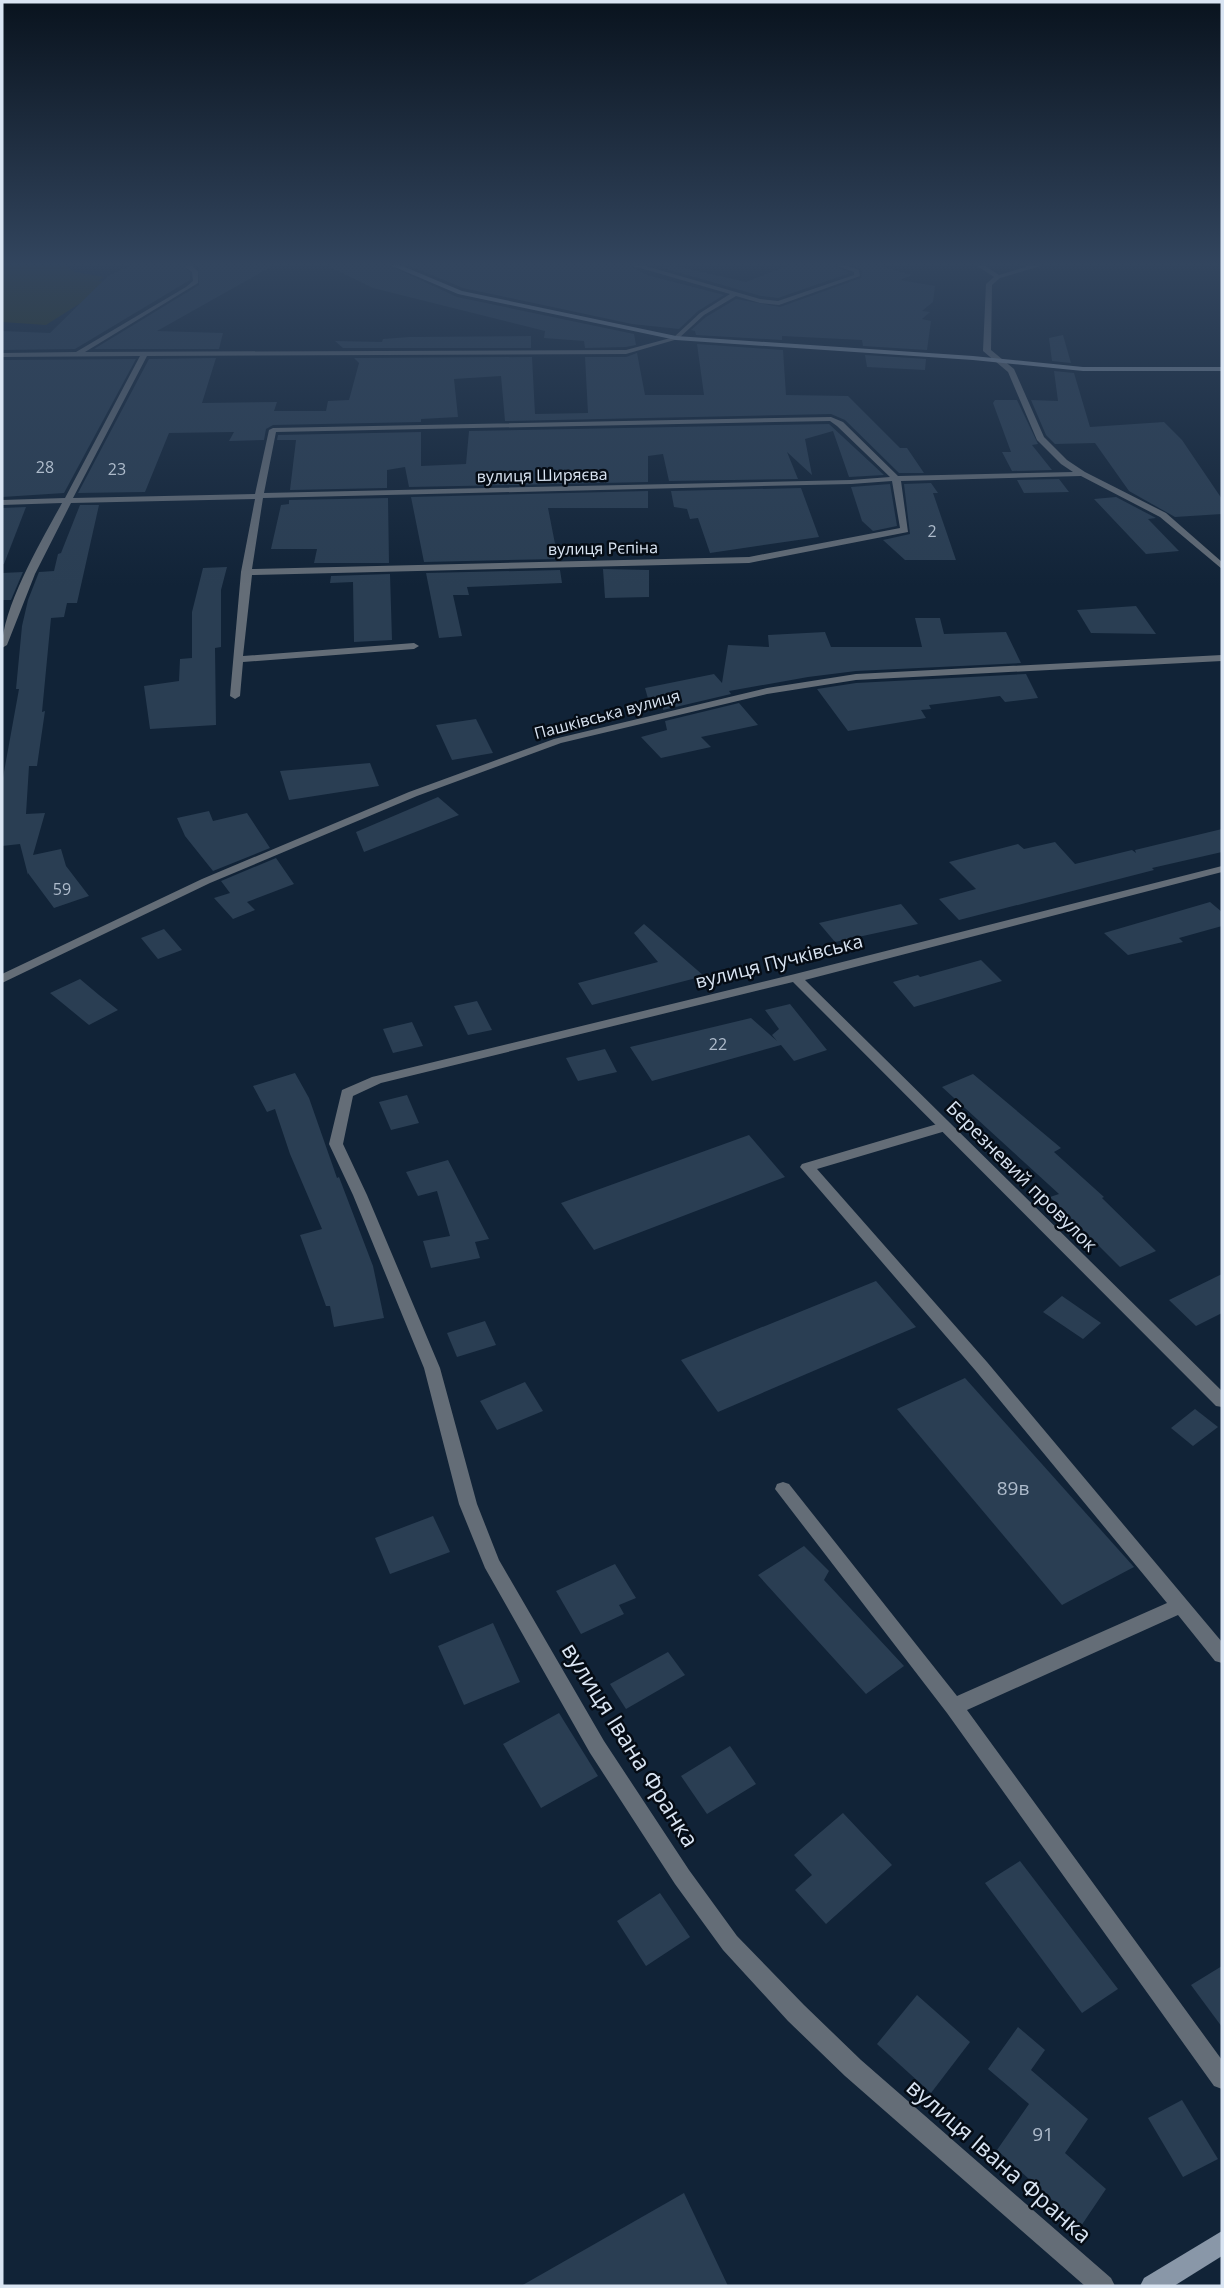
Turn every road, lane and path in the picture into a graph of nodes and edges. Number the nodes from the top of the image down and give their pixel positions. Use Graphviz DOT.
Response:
graph roads {
  1 [pos="134,372"];
  2 [pos="1012,372"];
  3 [pos="1082,474"];
  4 [pos="896,478"];
  5 [pos="258,495"];
  6 [pos="69,500"];
  7 [pos="2,502"];
  8 [pos="1222,566"];
  9 [pos="246,572"];
  10 [pos="2,645"];
  11 [pos="414,646"];
  12 [pos="1222,658"];
  13 [pos="238,659"];
  14 [pos="235,696"];
  15 [pos="1222,869"];
  16 [pos="796,978"];
  17 [pos="2,979"];
  18 [pos="347,1093"];
  19 [pos="944,1127"];
  20 [pos="1222,1401"];
  21 [pos="783,1489"];
  22 [pos="1179,1606"];
  23 [pos="1222,1655"];
  24 [pos="954,1707"];
  25 [pos="1222,2078"];
  26 [pos="1222,2243"];
  27 [pos="1102,2286"];
  28 [pos="1152,2286"];
  1 -- 6 [label="street"];
  2 -- 3 [label="street"];
  3 -- 4 [label="street, вулиця Ширяєва"];
  3 -- 8 [label="street"];
  4 -- 5 [label="street, вулиця Ширяєва"];
  4 -- 5 [label="street"];
  4 -- 9 [label="street, вулиця Рєпіна"];
  5 -- 6 [label="street, вулиця Ширяєва"];
  5 -- 9 [label="street"];
  6 -- 7 [label="street, вулиця Ширяєва"];
  6 -- 10 [label="street"];
  9 -- 13 [label="street"];
  11 -- 13 [label="street"];
  12 -- 17 [label="street, Пашківська вулиця"];
  13 -- 14 [label="street"];
  15 -- 16 [label="street, вулиця Пучківська"];
  16 -- 18 [label="street, вулиця Пучківська"];
  16 -- 19 [label="street, Березневий провулок"];
  18 -- 27 [label="street, вулиця Івана Франка"];
  19 -- 20 [label="street, Березневий провулок"];
  19 -- 22 [label="street"];
  21 -- 24 [label="street"];
  22 -- 23 [label="street"];
  22 -- 24 [label="street"];
  24 -- 25 [label="street"];
  26 -- 28 [label="street"];
}
